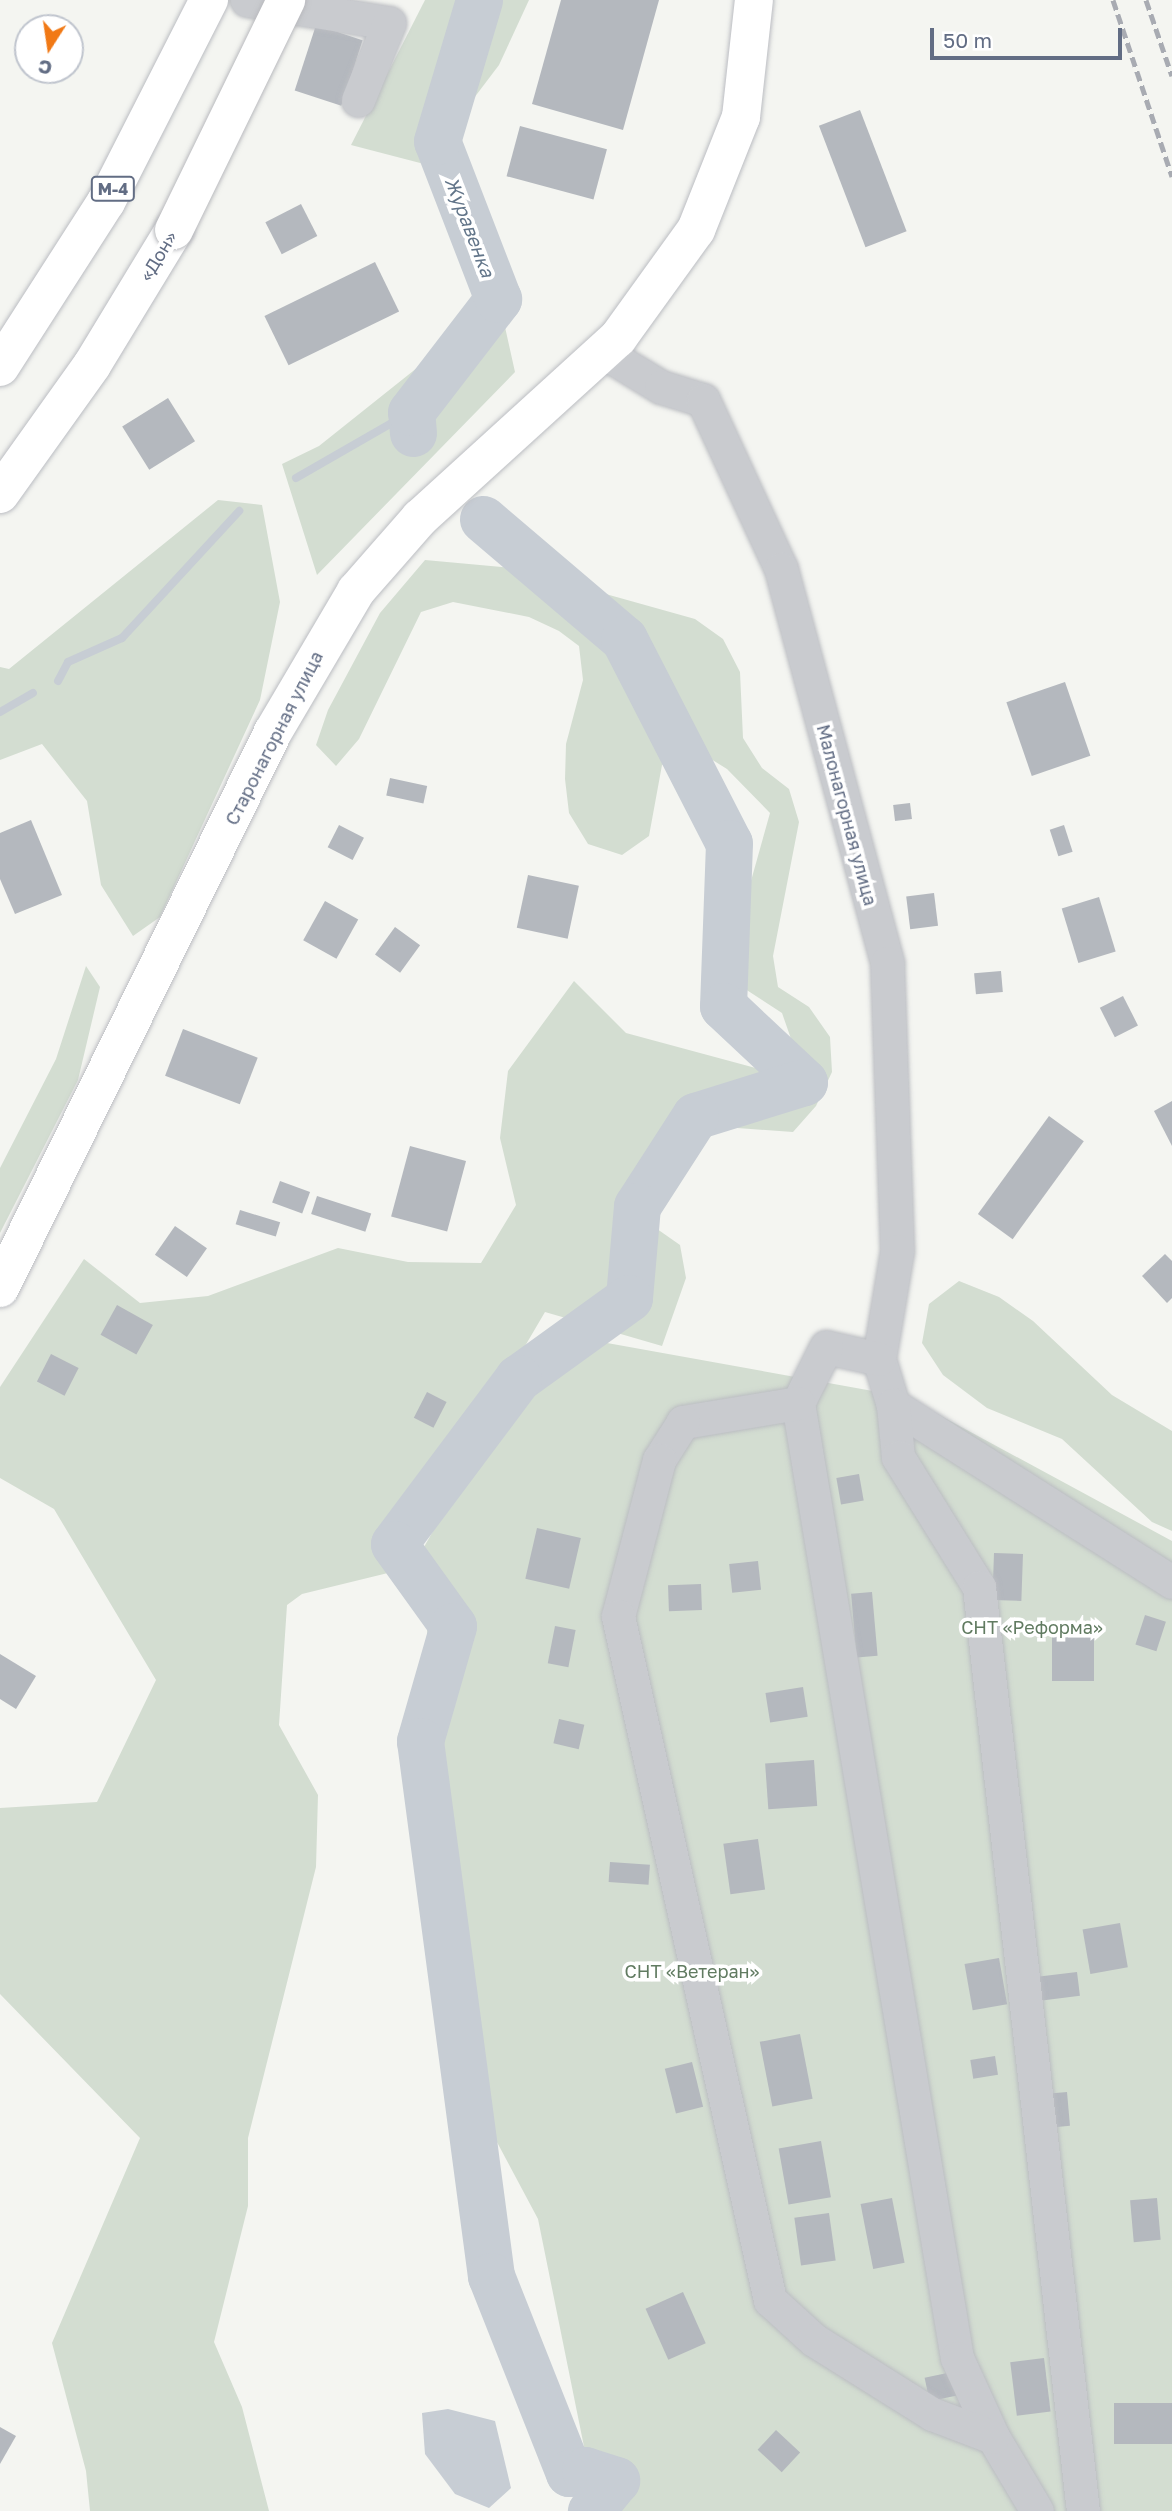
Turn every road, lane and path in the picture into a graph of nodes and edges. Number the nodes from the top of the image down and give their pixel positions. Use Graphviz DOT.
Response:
graph roads {
  1 [pos="209,0"];
  2 [pos="247,0"];
  3 [pos="286,0"];
  4 [pos="754,0"];
  5 [pos="358,100"];
  6 [pos="605,352"];
  7 [pos="0,367"];
  8 [pos="0,494"];
  9 [pos="0,1287"];
  10 [pos="879,1359"];
  11 [pos="798,1403"];
  12 [pos="893,1405"];
  13 [pos="1172,1582"];
  14 [pos="993,2437"];
  15 [pos="1037,2511"];
  16 [pos="1083,2511"];
  1 -- 7 [label="main road, М-4"];
  2 -- 5 [label="street"];
  3 -- 8 [label="main road, «Дон», bridge"];
  4 -- 6 [label="main road, Старонагорная улица"];
  6 -- 9 [label="main road, Старонагорная улица"];
  6 -- 10 [label="street, Малонагорная улица"];
  10 -- 11 [label="street"];
  10 -- 12 [label="street"];
  11 -- 14 [label="street"];
  11 -- 14 [label="street"];
  12 -- 13 [label="street"];
  12 -- 16 [label="street"];
  14 -- 15 [label="street"];
}
